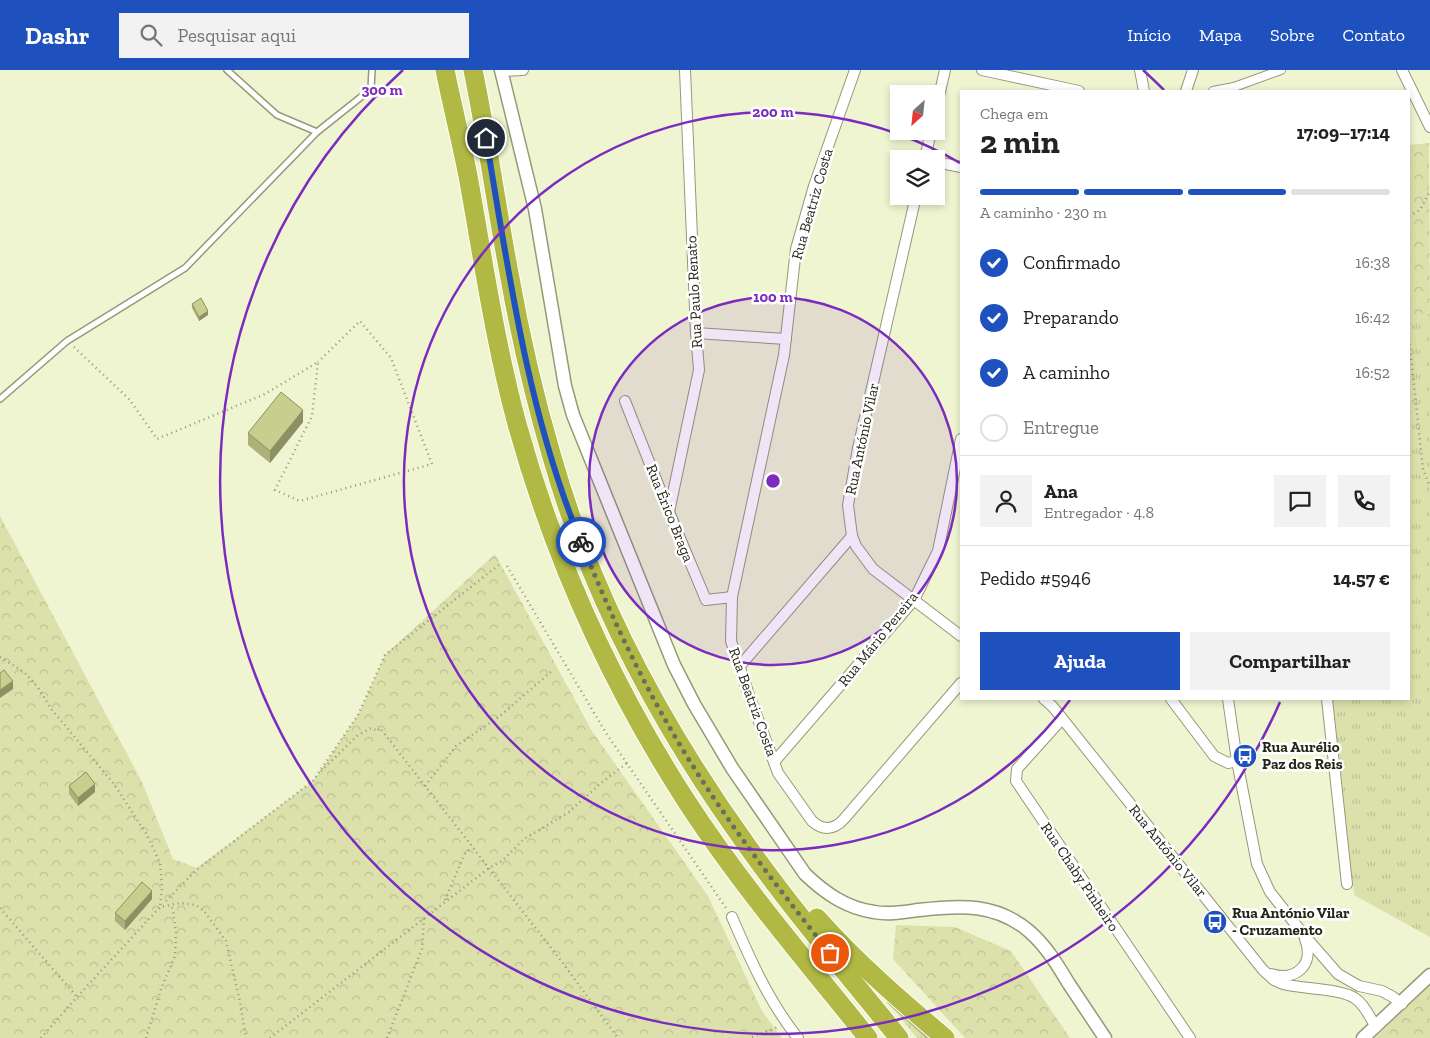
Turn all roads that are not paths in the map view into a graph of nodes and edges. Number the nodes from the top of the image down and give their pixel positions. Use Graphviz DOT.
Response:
graph roads {
  1 [pos="227,70"];
  2 [pos="372,70"];
  3 [pos="444,70"];
  4 [pos="473,70"];
  5 [pos="523,70"];
  6 [pos="685,70"];
  7 [pos="855,70"];
  8 [pos="945,70"];
  9 [pos="982,70"];
  10 [pos="1140,70"];
  11 [pos="1193,70"];
  12 [pos="1281,70"];
  13 [pos="1402,70"];
  14 [pos="501,71"];
  15 [pos="942,85"];
  16 [pos="1074,90"];
  17 [pos="1144,90"];
  18 [pos="1186,90"];
  19 [pos="1218,90"];
  20 [pos="1430,127"];
  21 [pos="317,132"];
  22 [pos="945,164"];
  23 [pos="960,167"];
  24 [pos="914,205"];
  25 [pos="696,333"];
  26 [pos="786,339"];
  27 [pos="0,399"];
  28 [pos="625,401"];
  29 [pos="960,447"];
  30 [pos="958,464"];
  31 [pos="566,501"];
  32 [pos="669,512"];
  33 [pos="852,536"];
  34 [pos="732,597"];
  35 [pos="914,600"];
  36 [pos="960,635"];
  37 [pos="739,667"];
  38 [pos="960,684"];
  39 [pos="1045,700"];
  40 [pos="1172,700"];
  41 [pos="1228,700"];
  42 [pos="1327,700"];
  43 [pos="1062,719"];
  44 [pos="1237,761"];
  45 [pos="774,762"];
  46 [pos="1347,884"];
  47 [pos="732,917"];
  48 [pos="1304,935"];
  49 [pos="1263,970"];
  50 [pos="1430,975"];
  51 [pos="1402,1004"];
  52 [pos="1376,1027"];
  53 [pos="798,1038"];
  54 [pos="866,1038"];
  55 [pos="899,1038"];
  56 [pos="945,1038"];
  57 [pos="1105,1038"];
  58 [pos="1190,1038"];
  59 [pos="1363,1038"];
  1 -- 21 [label="lane"];
  2 -- 21 [label="lane"];
  3 -- 54 [label="highway"];
  4 -- 31 [label="highway"];
  5 -- 14 [label="street"];
  6 -- 25 [label="street, Rua Paulo Renato"];
  7 -- 26 [label="street, Rua Beatriz Costa"];
  8 -- 15 [label="street"];
  9 -- 16 [label="street"];
  10 -- 17 [label="street"];
  11 -- 18 [label="street"];
  12 -- 19 [label="street"];
  13 -- 20 [label="street"];
  14 -- 57 [label="street"];
  21 -- 27 [label="lane"];
  22 -- 23 [label="street"];
  24 -- 33 [label="street, Rua António Vilar"];
  25 -- 26 [label="street"];
  25 -- 32 [label="street, Rua Paulo Renato"];
  26 -- 34 [label="street, Rua Beatriz Costa"];
  28 -- 32 [label="street, Rua Érico Braga"];
  29 -- 30 [label="street, Rua Mário Pereira"];
  30 -- 35 [label="street, Rua Mário Pereira"];
  31 -- 55 [label="highway"];
  31 -- 56 [label="highway"];
  32 -- 34 [label="street, Rua Érico Braga"];
  33 -- 35 [label="street, Rua António Vilar"];
  33 -- 37 [label="street"];
  34 -- 37 [label="street, Rua Beatriz Costa"];
  35 -- 36 [label="street, Rua António Vilar"];
  35 -- 45 [label="street, Rua Mário Pereira"];
  37 -- 45 [label="street, Rua Beatriz Costa"];
  38 -- 45 [label="street, Rua Beatriz Costa"];
  39 -- 43 [label="street, Rua António Vilar"];
  40 -- 44 [label="street"];
  41 -- 44 [label="street"];
  42 -- 46 [label="street"];
  43 -- 49 [label="street, Rua António Vilar"];
  43 -- 58 [label="street, Rua Chaby Pinheiro"];
  44 -- 48 [label="street"];
  47 -- 53 [label="street"];
  48 -- 49 [label="street"];
  48 -- 51 [label="street"];
  49 -- 52 [label="street, Rua António Vilar"];
  50 -- 51 [label="street"];
  51 -- 52 [label="street"];
  52 -- 59 [label="street"];
}
